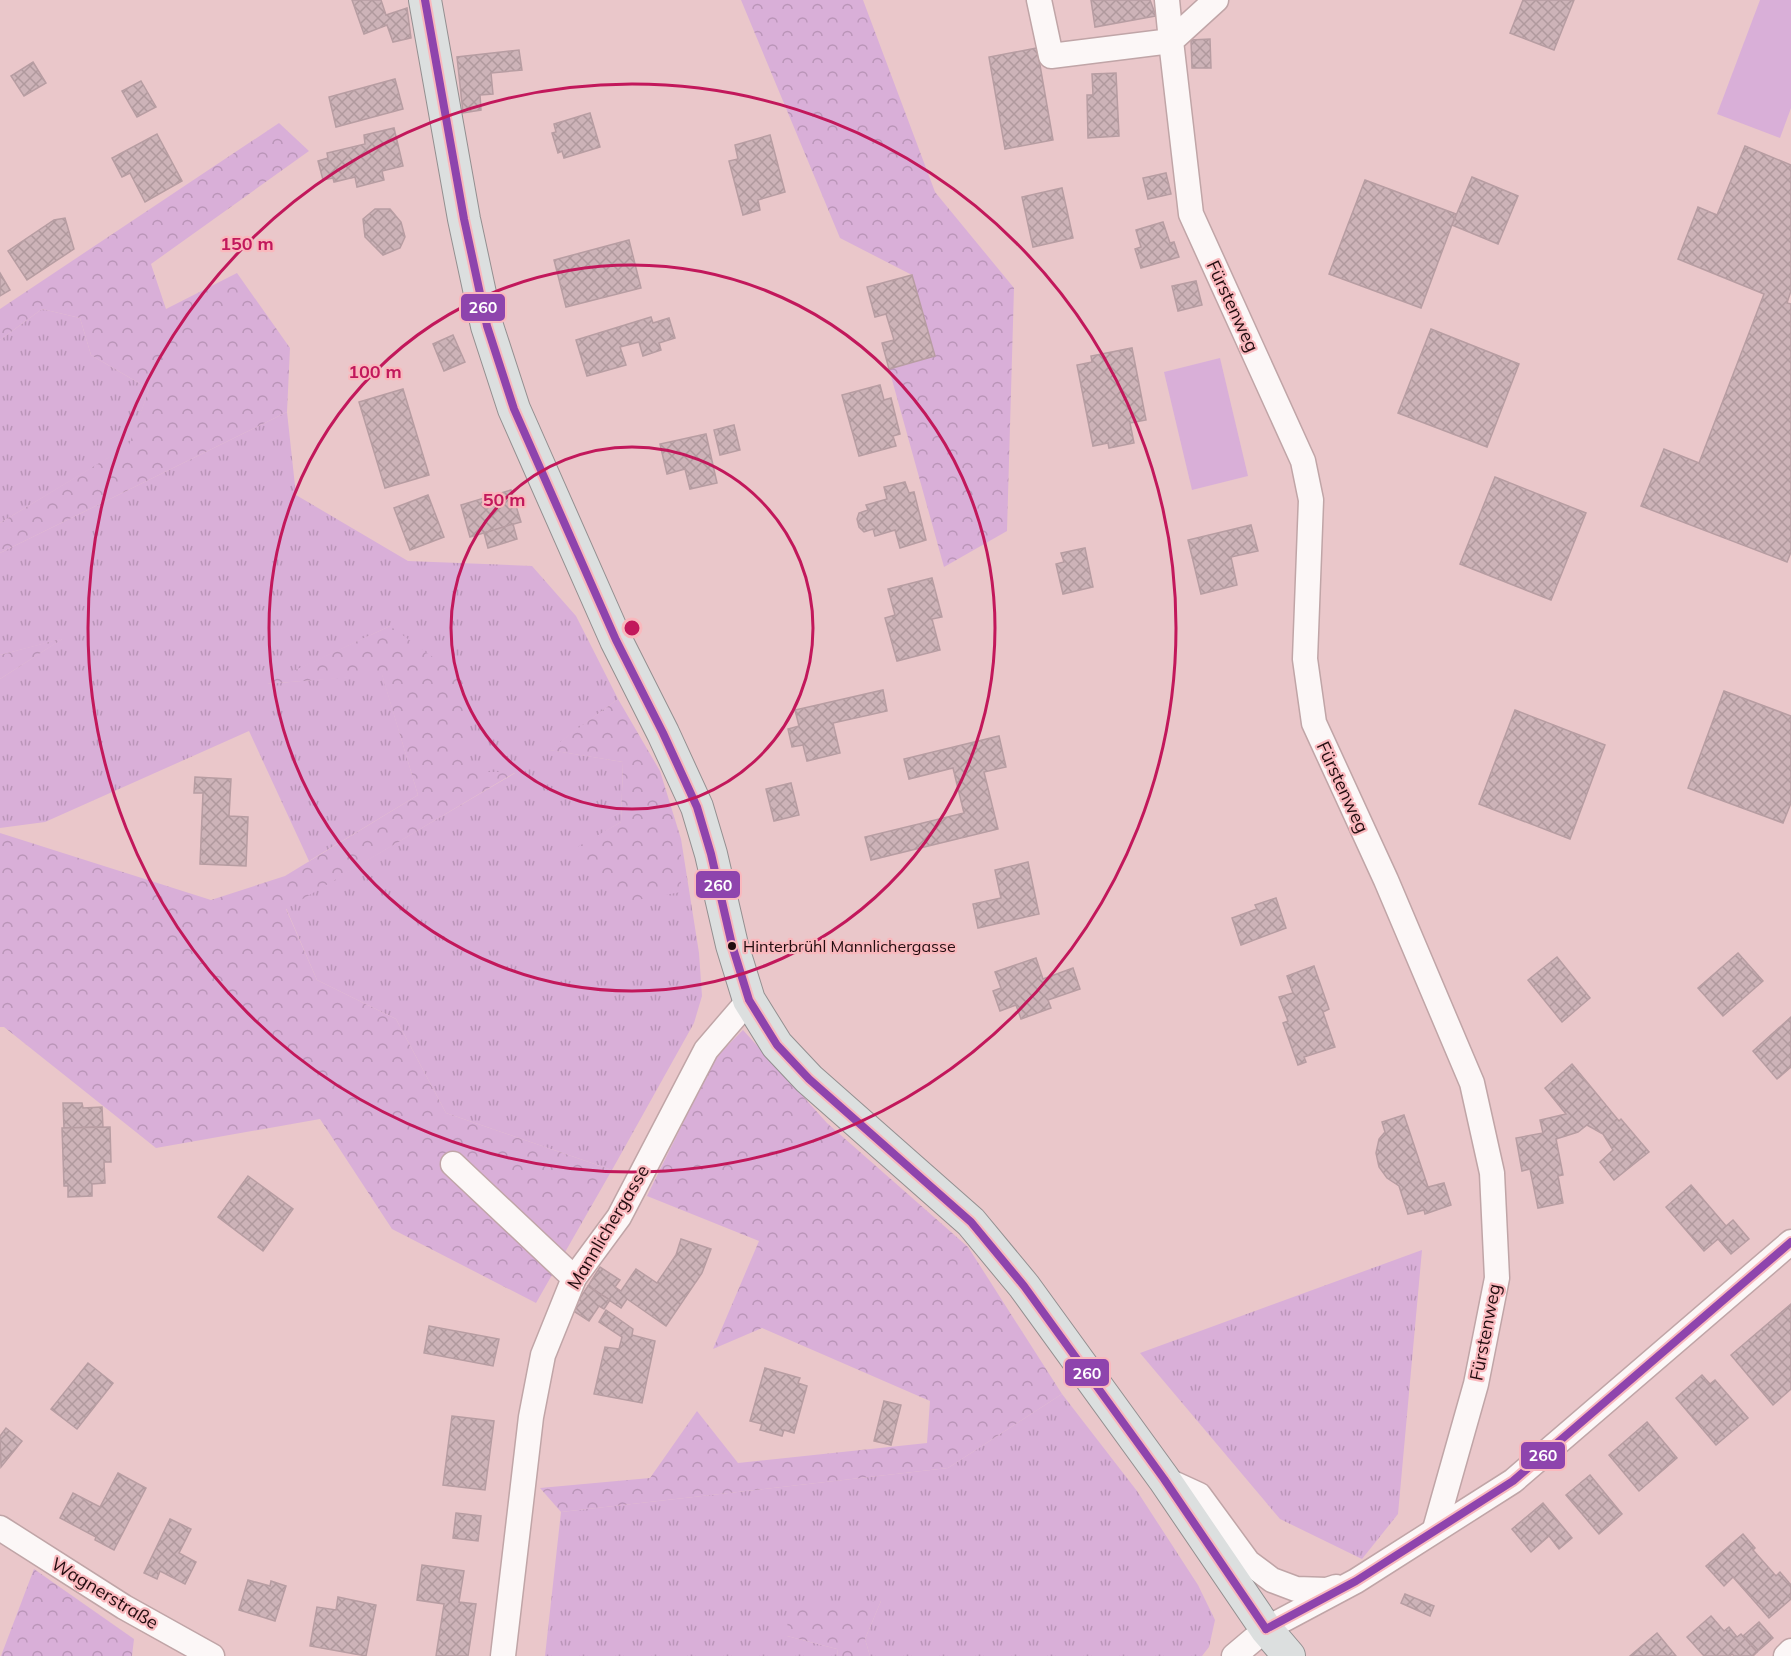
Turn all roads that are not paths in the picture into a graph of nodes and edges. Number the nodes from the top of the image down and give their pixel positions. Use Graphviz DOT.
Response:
graph roads {
  1 [pos="425,0"];
  2 [pos="1038,0"];
  3 [pos="1167,0"];
  4 [pos="1216,0"];
  5 [pos="1171,41"];
  6 [pos="749,1000"];
  7 [pos="453,1164"];
  8 [pos="1791,1242"];
  9 [pos="574,1278"];
  10 [pos="1164,1479"];
  11 [pos="0,1528"];
  12 [pos="1435,1529"];
  13 [pos="1356,1581"];
  14 [pos="1266,1629"];
  15 [pos="1791,1651"];
  16 [pos="212,1656"];
  17 [pos="503,1656"];
  18 [pos="1234,1656"];
  19 [pos="1289,1656"];
  20 [pos="1786,1656"];
  1 -- 6 [label="main road"];
  2 -- 5 [label="street"];
  3 -- 5 [label="street, Fürstenweg"];
  4 -- 5 [label="street"];
  5 -- 12 [label="street, Fürstenweg"];
  6 -- 9 [label="street, Mannlichergasse"];
  6 -- 10 [label="main road"];
  7 -- 9 [label="street"];
  8 -- 12 [label="street"];
  9 -- 17 [label="street, Mannlichergasse"];
  10 -- 13 [label="street"];
  10 -- 14 [label="main road"];
  11 -- 16 [label="street, Wagnerstraße"];
  12 -- 13 [label="street"];
  13 -- 14 [label="street"];
  14 -- 18 [label="street"];
  14 -- 19 [label="main road"];
  15 -- 20 [label="street"];
}
